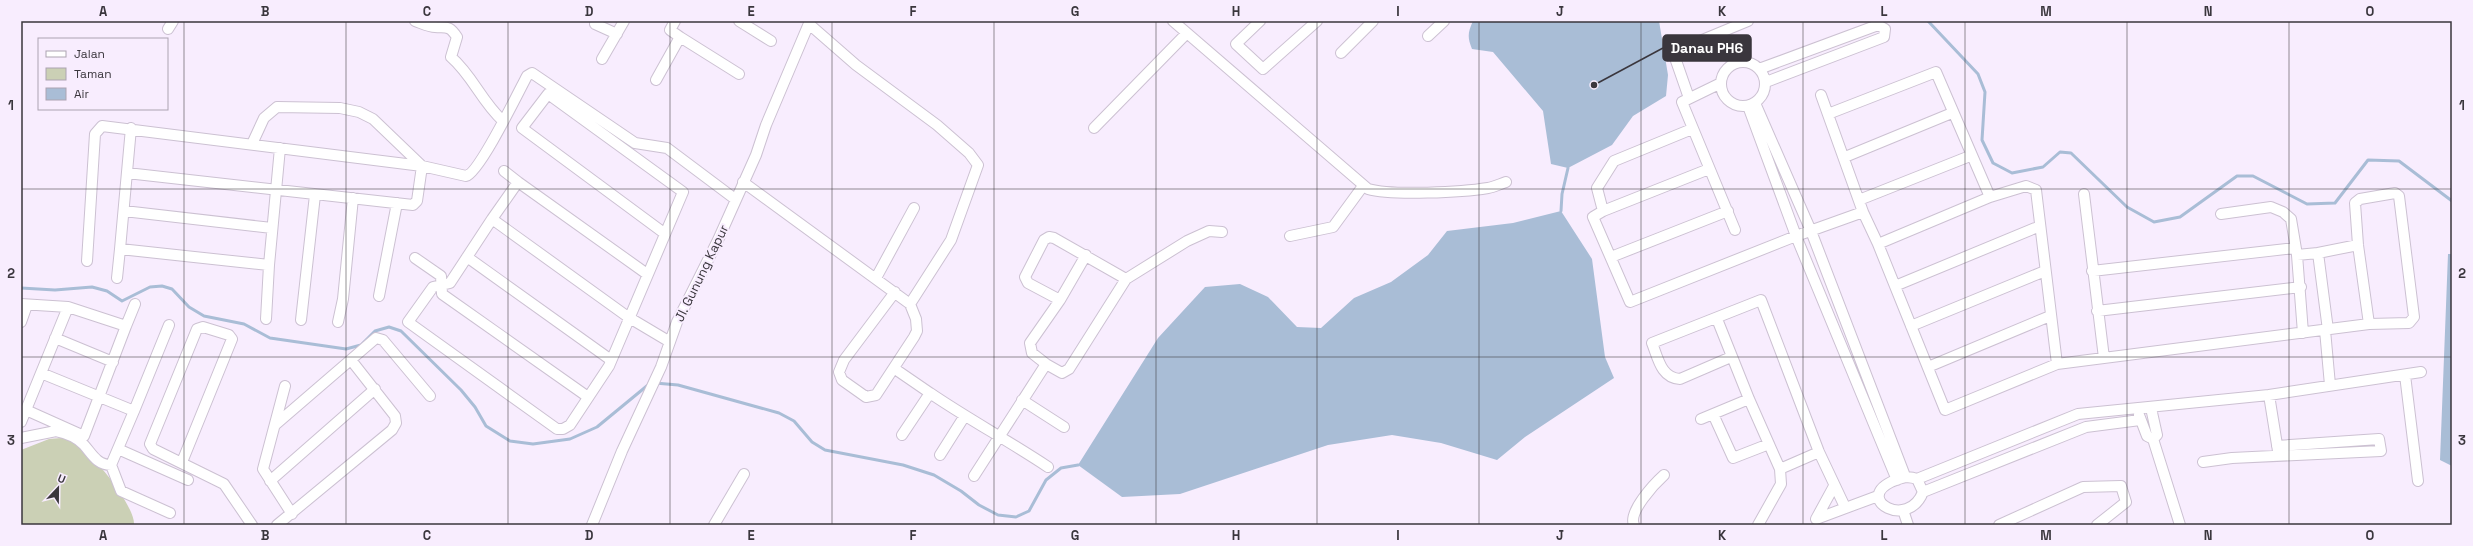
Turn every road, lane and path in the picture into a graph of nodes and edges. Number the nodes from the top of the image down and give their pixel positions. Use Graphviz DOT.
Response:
graph roads {
  1 [pos="415,21"];
  2 [pos="624,21"];
  3 [pos="675,21"];
  4 [pos="739,21"];
  5 [pos="1172,21"];
  6 [pos="1260,21"];
  7 [pos="1317,21"];
  8 [pos="1373,21"];
  9 [pos="1444,21"];
  10 [pos="1748,21"];
  11 [pos="593,22"];
  12 [pos="810,22"];
  13 [pos="444,23"];
  14 [pos="617,34"];
  15 [pos="1186,34"];
  16 [pos="1428,36"];
  17 [pos="680,37"];
  18 [pos="771,41"];
  19 [pos="1341,53"];
  20 [pos="602,59"];
  21 [pos="1760,69"];
  22 [pos="739,74"];
  23 [pos="656,80"];
  24 [pos="1766,82"];
  25 [pos="1721,83"];
  26 [pos="1821,95"];
  27 [pos="1689,98"];
  28 [pos="1751,104"];
  29 [pos="1952,112"];
  30 [pos="1828,114"];
  31 [pos="503,121"];
  32 [pos="132,128"];
  33 [pos="1094,128"];
  34 [pos="1692,129"];
  35 [pos="252,144"];
  36 [pos="280,148"];
  37 [pos="1970,156"];
  38 [pos="1845,157"];
  39 [pos="422,166"];
  40 [pos="1709,169"];
  41 [pos="504,171"];
  42 [pos="127,173"];
  43 [pos="518,182"];
  44 [pos="743,182"];
  45 [pos="1506,182"];
  46 [pos="1363,186"];
  47 [pos="275,191"];
  48 [pos="2084,194"];
  49 [pos="315,195"];
  50 [pos="1990,197"];
  51 [pos="353,198"];
  52 [pos="735,199"];
  53 [pos="1859,200"];
  54 [pos="397,203"];
  55 [pos="914,208"];
  56 [pos="124,211"];
  57 [pos="1603,211"];
  58 [pos="1728,211"];
  59 [pos="1863,212"];
  60 [pos="2221,214"];
  61 [pos="492,219"];
  62 [pos="2040,226"];
  63 [pos="272,228"];
  64 [pos="1735,230"];
  65 [pos="1811,231"];
  66 [pos="1222,232"];
  67 [pos="664,233"];
  68 [pos="1290,236"];
  69 [pos="1796,236"];
  70 [pos="1878,244"];
  71 [pos="2358,245"];
  72 [pos="120,249"];
  73 [pos="2296,251"];
  74 [pos="2318,253"];
  75 [pos="1086,255"];
  76 [pos="467,257"];
  77 [pos="1611,257"];
  78 [pos="415,258"];
  79 [pos="87,261"];
  80 [pos="269,265"];
  81 [pos="2045,271"];
  82 [pos="2092,271"];
  83 [pos="647,274"];
  84 [pos="117,278"];
  85 [pos="876,278"];
  86 [pos="1126,279"];
  87 [pos="442,285"];
  88 [pos="1895,286"];
  89 [pos="2301,287"];
  90 [pos="894,292"];
  91 [pos="379,296"];
  92 [pos="1060,300"];
  93 [pos="135,304"];
  94 [pos="910,304"];
  95 [pos="24,305"];
  96 [pos="68,307"];
  97 [pos="2097,311"];
  98 [pos="2050,316"];
  99 [pos="628,317"];
  100 [pos="266,319"];
  101 [pos="1717,319"];
  102 [pos="301,320"];
  103 [pos="21,322"];
  104 [pos="338,322"];
  105 [pos="2369,324"];
  106 [pos="169,325"];
  107 [pos="126,326"];
  108 [pos="1911,326"];
  109 [pos="2327,330"];
  110 [pos="2304,333"];
  111 [pos="55,338"];
  112 [pos="670,342"];
  113 [pos="1731,357"];
  114 [pos="2104,358"];
  115 [pos="351,360"];
  116 [pos="611,360"];
  117 [pos="112,362"];
  118 [pos="1046,364"];
  119 [pos="2057,364"];
  120 [pos="1928,367"];
  121 [pos="895,369"];
  122 [pos="2421,372"];
  123 [pos="41,374"];
  124 [pos="2405,375"];
  125 [pos="2330,385"];
  126 [pos="285,386"];
  127 [pos="375,389"];
  128 [pos="930,393"];
  129 [pos="2269,395"];
  130 [pos="430,396"];
  131 [pos="588,397"];
  132 [pos="99,398"];
  133 [pos="1749,399"];
  134 [pos="1022,400"];
  135 [pos="2151,408"];
  136 [pos="2138,409"];
  137 [pos="26,410"];
  138 [pos="134,411"];
  139 [pos="1713,414"];
  140 [pos="964,417"];
  141 [pos="1701,419"];
  142 [pos="2140,420"];
  143 [pos="21,422"];
  144 [pos="275,425"];
  145 [pos="1064,428"];
  146 [pos="1000,435"];
  147 [pos="902,436"];
  148 [pos="21,438"];
  149 [pos="2153,439"];
  150 [pos="83,440"];
  151 [pos="1769,444"];
  152 [pos="118,449"];
  153 [pos="2278,451"];
  154 [pos="1819,452"];
  155 [pos="940,455"];
  156 [pos="182,462"];
  157 [pos="2203,462"];
  158 [pos="111,465"];
  159 [pos="1048,467"];
  160 [pos="1780,469"];
  161 [pos="744,474"];
  162 [pos="1664,475"];
  163 [pos="974,476"];
  164 [pos="1901,478"];
  165 [pos="1917,479"];
  166 [pos="188,480"];
  167 [pos="270,480"];
  168 [pos="2418,481"];
  169 [pos="1834,486"];
  170 [pos="1923,492"];
  171 [pos="1878,496"];
  172 [pos="1845,507"];
  173 [pos="1903,510"];
  174 [pos="170,513"];
  175 [pos="292,514"];
  176 [pos="1812,522"];
  177 [pos="252,525"];
  178 [pos="277,525"];
  179 [pos="592,525"];
  180 [pos="714,525"];
  181 [pos="1634,525"];
  182 [pos="1758,525"];
  183 [pos="1908,525"];
  184 [pos="1999,525"];
  185 [pos="2097,525"];
  186 [pos="2180,525"];
  1 -- 13 [label="street"];
  2 -- 14 [label="street"];
  3 -- 17 [label="street"];
  4 -- 18 [label="street"];
  5 -- 15 [label="street"];
  6 -- 7 [label="street"];
  8 -- 19 [label="street"];
  9 -- 16 [label="street"];
  10 -- 27 [label="street"];
  11 -- 14 [label="street"];
  12 -- 44 [label="street, Jl. Gunung Kapur"];
  12 -- 94 [label="street"];
  13 -- 31 [label="street"];
  14 -- 20 [label="street"];
  15 -- 33 [label="street"];
  15 -- 46 [label="street"];
  17 -- 22 [label="street"];
  17 -- 23 [label="street"];
  21 -- 24 [label="street"];
  21 -- 24 [label="street"];
  21 -- 25 [label="street"];
  24 -- 28 [label="street"];
  25 -- 27 [label="street"];
  25 -- 28 [label="street"];
  26 -- 30 [label="street"];
  27 -- 34 [label="street"];
  28 -- 65 [label="street"];
  28 -- 69 [label="street"];
  29 -- 30 [label="street"];
  29 -- 37 [label="street"];
  29 -- 38 [label="street"];
  30 -- 38 [label="street"];
  31 -- 39 [label="street"];
  31 -- 52 [label="street"];
  32 -- 35 [label="street"];
  32 -- 42 [label="street"];
  32 -- 79 [label="street"];
  34 -- 40 [label="street"];
  34 -- 57 [label="street"];
  35 -- 36 [label="street"];
  35 -- 39 [label="street"];
  36 -- 39 [label="street"];
  36 -- 47 [label="street"];
  37 -- 50 [label="street"];
  37 -- 53 [label="street"];
  38 -- 53 [label="street"];
  39 -- 54 [label="street"];
  40 -- 57 [label="street"];
  40 -- 58 [label="street"];
  41 -- 43 [label="street"];
  42 -- 47 [label="street"];
  42 -- 56 [label="street"];
  43 -- 61 [label="street"];
  43 -- 83 [label="street"];
  44 -- 52 [label="street, Jl. Gunung Kapur"];
  44 -- 85 [label="street"];
  45 -- 46 [label="street"];
  46 -- 68 [label="street"];
  47 -- 49 [label="street"];
  47 -- 63 [label="street"];
  48 -- 82 [label="street"];
  49 -- 51 [label="street"];
  49 -- 102 [label="street"];
  50 -- 62 [label="street"];
  50 -- 70 [label="street"];
  51 -- 54 [label="street"];
  51 -- 104 [label="street"];
  52 -- 112 [label="street, Jl. Gunung Kapur"];
  53 -- 59 [label="street"];
  54 -- 91 [label="street"];
  55 -- 85 [label="street"];
  56 -- 63 [label="street"];
  56 -- 72 [label="street"];
  57 -- 77 [label="street"];
  58 -- 64 [label="street"];
  58 -- 77 [label="street"];
  59 -- 65 [label="street"];
  59 -- 70 [label="street"];
  60 -- 73 [label="street"];
  61 -- 76 [label="street"];
  61 -- 99 [label="street"];
  62 -- 81 [label="street"];
  62 -- 88 [label="street"];
  63 -- 80 [label="street"];
  65 -- 69 [label="street"];
  65 -- 164 [label="street"];
  66 -- 86 [label="street"];
  67 -- 67 [label="street"];
  67 -- 83 [label="street"];
  69 -- 77 [label="street"];
  69 -- 164 [label="street"];
  70 -- 88 [label="street"];
  71 -- 74 [label="street"];
  71 -- 105 [label="street"];
  71 -- 105 [label="street"];
  72 -- 80 [label="street"];
  72 -- 84 [label="street"];
  73 -- 74 [label="street"];
  73 -- 82 [label="street"];
  73 -- 89 [label="street"];
  74 -- 109 [label="street"];
  75 -- 86 [label="street"];
  75 -- 92 [label="street"];
  75 -- 92 [label="street"];
  76 -- 87 [label="street"];
  76 -- 116 [label="street"];
  78 -- 87 [label="street"];
  80 -- 100 [label="street"];
  81 -- 98 [label="street"];
  81 -- 108 [label="street"];
  82 -- 97 [label="street"];
  83 -- 99 [label="street"];
  85 -- 90 [label="street"];
  86 -- 118 [label="street"];
  87 -- 131 [label="street"];
  87 -- 131 [label="street"];
  88 -- 108 [label="street"];
  89 -- 97 [label="street"];
  89 -- 110 [label="street"];
  90 -- 94 [label="street"];
  90 -- 121 [label="street"];
  92 -- 118 [label="street"];
  93 -- 107 [label="street"];
  94 -- 121 [label="street"];
  95 -- 96 [label="street"];
  95 -- 103 [label="street"];
  96 -- 107 [label="street"];
  96 -- 111 [label="street"];
  97 -- 114 [label="street"];
  98 -- 119 [label="street"];
  98 -- 120 [label="street"];
  99 -- 112 [label="street"];
  99 -- 116 [label="street"];
  101 -- 113 [label="street"];
  101 -- 113 [label="street"];
  101 -- 154 [label="street"];
  105 -- 109 [label="street"];
  106 -- 138 [label="street"];
  107 -- 117 [label="street"];
  108 -- 120 [label="street"];
  109 -- 110 [label="street"];
  109 -- 125 [label="street"];
  110 -- 114 [label="street"];
  111 -- 117 [label="street"];
  111 -- 123 [label="street"];
  112 -- 179 [label="street, Jl. Gunung Kapur"];
  113 -- 133 [label="street"];
  114 -- 119 [label="street"];
  115 -- 127 [label="street"];
  115 -- 130 [label="street"];
  115 -- 144 [label="street"];
  116 -- 131 [label="street"];
  117 -- 132 [label="street"];
  118 -- 134 [label="street"];
  119 -- 120 [label="street"];
  121 -- 128 [label="street"];
  122 -- 124 [label="street"];
  123 -- 132 [label="street"];
  123 -- 137 [label="street"];
  124 -- 125 [label="street"];
  124 -- 168 [label="street"];
  125 -- 129 [label="street"];
  126 -- 144 [label="street"];
  127 -- 167 [label="street"];
  127 -- 175 [label="street"];
  128 -- 140 [label="street"];
  128 -- 147 [label="street"];
  129 -- 135 [label="street"];
  129 -- 153 [label="street"];
  132 -- 138 [label="street"];
  132 -- 150 [label="street"];
  133 -- 139 [label="street"];
  133 -- 151 [label="street"];
  134 -- 145 [label="street"];
  134 -- 146 [label="street"];
  135 -- 136 [label="street"];
  135 -- 149 [label="street"];
  136 -- 142 [label="street"];
  136 -- 165 [label="street"];
  137 -- 143 [label="street"];
  137 -- 150 [label="street"];
  138 -- 152 [label="street"];
  139 -- 141 [label="street"];
  139 -- 151 [label="street"];
  140 -- 146 [label="street"];
  140 -- 155 [label="street"];
  142 -- 149 [label="street"];
  142 -- 170 [label="street"];
  144 -- 167 [label="street"];
  146 -- 159 [label="street"];
  146 -- 163 [label="street"];
  148 -- 150 [label="street"];
  149 -- 186 [label="street"];
  150 -- 158 [label="street"];
  151 -- 160 [label="street"];
  152 -- 158 [label="street"];
  152 -- 166 [label="street"];
  153 -- 153 [label="street"];
  153 -- 157 [label="street"];
  154 -- 160 [label="street"];
  154 -- 169 [label="street"];
  156 -- 156 [label="street"];
  156 -- 177 [label="street"];
  158 -- 174 [label="street"];
  160 -- 182 [label="street"];
  161 -- 180 [label="street"];
  162 -- 181 [label="street"];
  164 -- 165 [label="street"];
  164 -- 171 [label="street"];
  165 -- 170 [label="street"];
  167 -- 175 [label="street"];
  169 -- 172 [label="street"];
  169 -- 176 [label="street"];
  170 -- 173 [label="street"];
  171 -- 172 [label="street"];
  171 -- 173 [label="street"];
  172 -- 176 [label="street"];
  173 -- 183 [label="street"];
  175 -- 178 [label="street"];
  184 -- 185 [label="street"];
}
